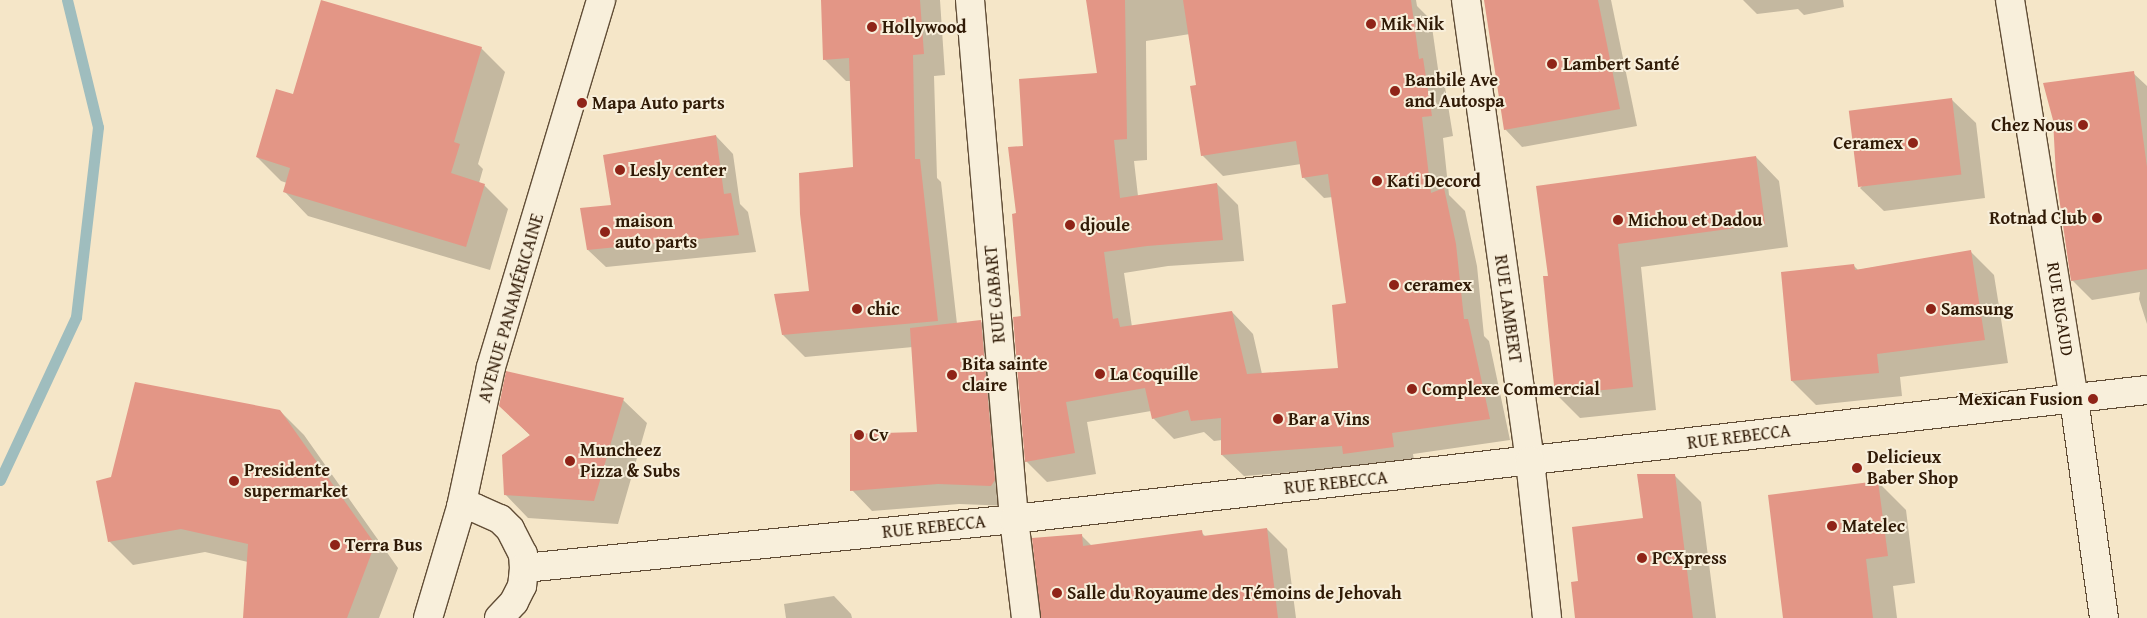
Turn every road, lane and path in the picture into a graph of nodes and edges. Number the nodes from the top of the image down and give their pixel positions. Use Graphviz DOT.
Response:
graph roads {
  1 [pos="601,0"];
  2 [pos="970,0"];
  3 [pos="1466,0"];
  4 [pos="2010,0"];
  5 [pos="2147,390"];
  6 [pos="2074,399"];
  7 [pos="1530,462"];
  8 [pos="461,507"];
  9 [pos="1014,519"];
  10 [pos="524,568"];
  11 [pos="428,618"];
  12 [pos="499,618"];
  13 [pos="1026,618"];
  14 [pos="1547,618"];
  15 [pos="2104,618"];
  1 -- 8 [label="street, AVENUE PANAMÉRICAINE"];
  2 -- 9 [label="street, RUE GABART"];
  3 -- 7 [label="street, RUE LAMBERT"];
  4 -- 6 [label="street, RUE RIGAUD"];
  5 -- 6 [label="street, RUE REBECCA"];
  6 -- 7 [label="street, RUE REBECCA"];
  6 -- 15 [label="street, RUE RIGAUD"];
  7 -- 9 [label="street, RUE REBECCA"];
  7 -- 14 [label="street, RUE LAMBERT"];
  8 -- 10 [label="street"];
  8 -- 11 [label="street, AVENUE PANAMÉRICAINE"];
  9 -- 10 [label="street, RUE REBECCA"];
  9 -- 13 [label="street, RUE GABART"];
  10 -- 12 [label="street"];
}
